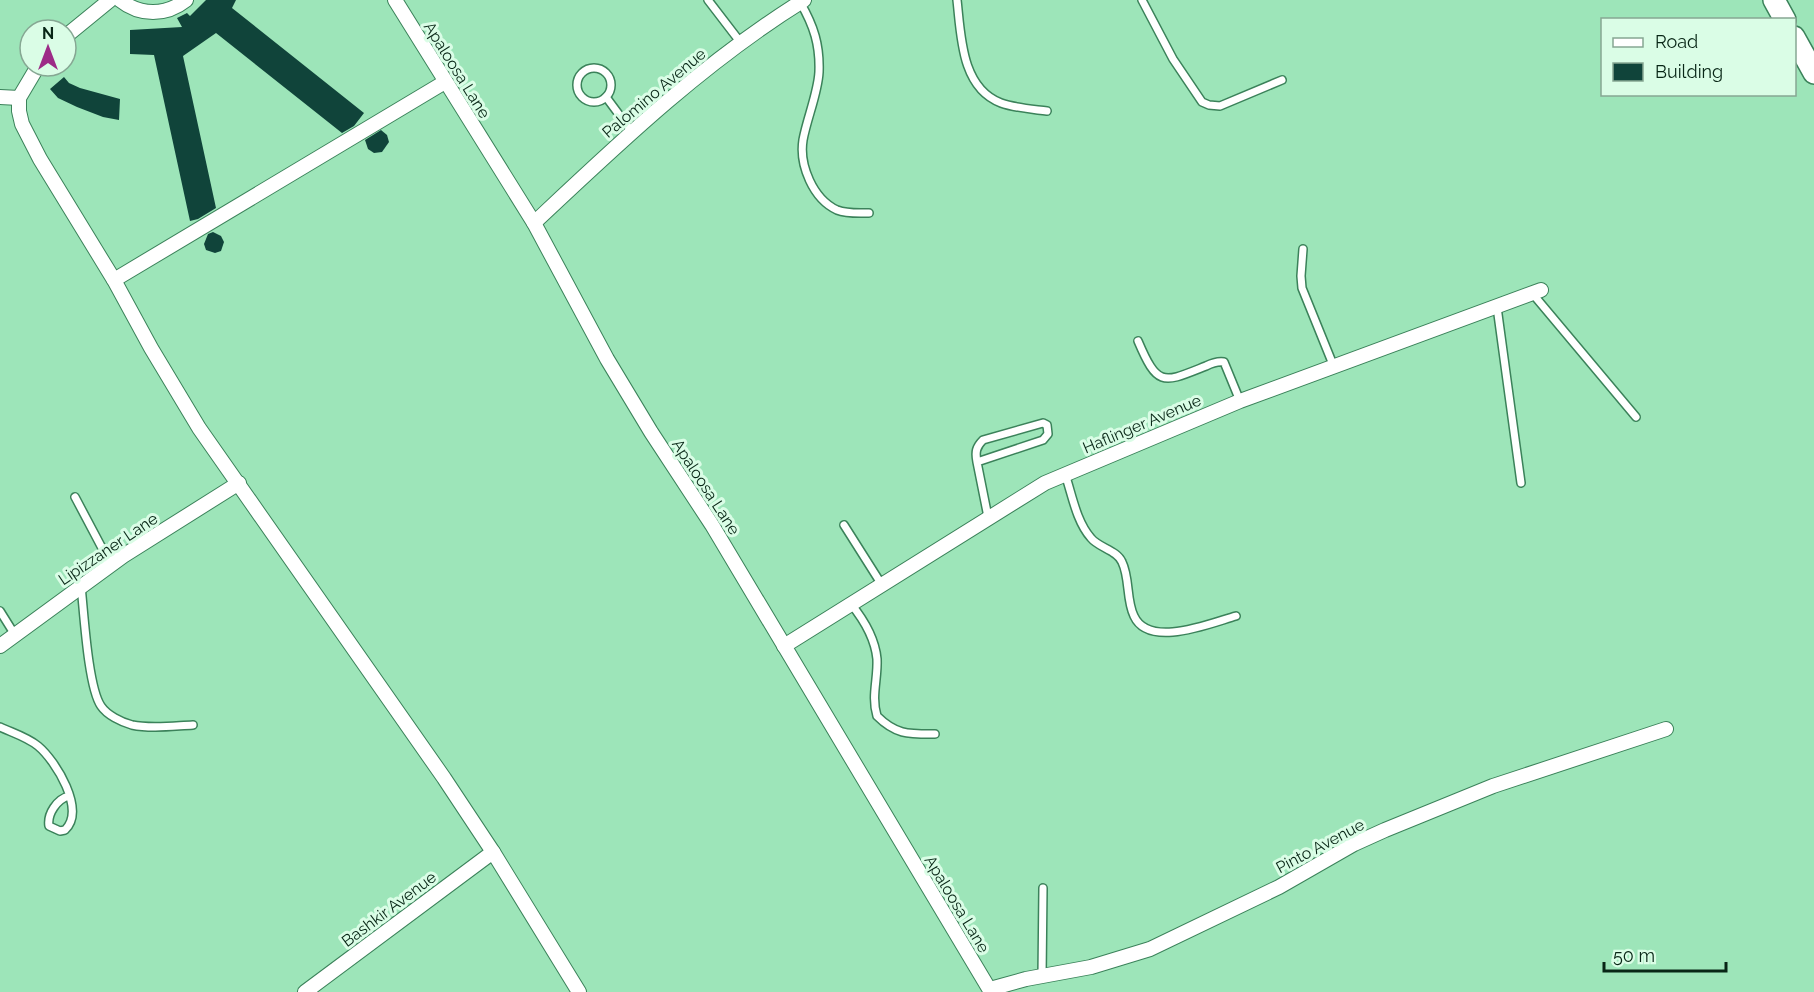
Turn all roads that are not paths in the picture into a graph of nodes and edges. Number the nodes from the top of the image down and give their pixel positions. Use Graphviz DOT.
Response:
graph roads {
  1 [pos="110,0"];
  2 [pos="120,0"];
  3 [pos="186,0"];
  4 [pos="394,0"];
  5 [pos="708,0"];
  6 [pos="957,0"];
  7 [pos="1142,0"];
  8 [pos="1774,0"];
  9 [pos="802,1"];
  10 [pos="1784,18"];
  11 [pos="78,26"];
  12 [pos="1796,42"];
  13 [pos="741,43"];
  14 [pos="1814,73"];
  15 [pos="29,78"];
  16 [pos="1282,80"];
  17 [pos="446,82"];
  18 [pos="0,97"];
  19 [pos="606,97"];
  20 [pos="19,98"];
  21 [pos="1047,111"];
  22 [pos="632,132"];
  23 [pos="869,213"];
  24 [pos="534,224"];
  25 [pos="1303,249"];
  26 [pos="114,280"];
  27 [pos="1537,291"];
  28 [pos="1497,307"];
  29 [pos="1138,341"];
  30 [pos="1334,367"];
  31 [pos="1240,401"];
  32 [pos="1636,417"];
  33 [pos="977,462"];
  34 [pos="1065,474"];
  35 [pos="239,483"];
  36 [pos="1521,483"];
  37 [pos="75,497"];
  38 [pos="988,517"];
  39 [pos="844,525"];
  40 [pos="111,565"];
  41 [pos="882,585"];
  42 [pos="81,586"];
  43 [pos="851,604"];
  44 [pos="0,611"];
  45 [pos="1236,616"];
  46 [pos="15,635"];
  47 [pos="0,646"];
  48 [pos="784,646"];
  49 [pos="193,725"];
  50 [pos="0,727"];
  51 [pos="1666,729"];
  52 [pos="935,734"];
  53 [pos="69,796"];
  54 [pos="493,852"];
  55 [pos="1043,888"];
  56 [pos="1042,976"];
  57 [pos="990,991"];
  58 [pos="304,992"];
  59 [pos="579,992"];
  1 -- 11 [label="street"];
  2 -- 3 [label="street"];
  4 -- 17 [label="street, Apaloosa Lane"];
  5 -- 13 [label="lane"];
  6 -- 21 [label="lane"];
  7 -- 16 [label="lane"];
  8 -- 10 [label="main road"];
  9 -- 13 [label="street, Palomino Avenue"];
  9 -- 23 [label="lane"];
  12 -- 14 [label="main road"];
  13 -- 22 [label="street, Palomino Avenue"];
  15 -- 20 [label="street"];
  17 -- 24 [label="street, Apaloosa Lane"];
  17 -- 26 [label="street"];
  18 -- 20 [label="street"];
  19 -- 19 [label="lane"];
  19 -- 22 [label="lane"];
  20 -- 26 [label="street"];
  22 -- 24 [label="street, Palomino Avenue"];
  24 -- 48 [label="street, Apaloosa Lane"];
  25 -- 30 [label="lane"];
  26 -- 35 [label="street"];
  27 -- 28 [label="street, Haflinger Avenue"];
  27 -- 32 [label="lane"];
  28 -- 30 [label="street, Haflinger Avenue"];
  28 -- 36 [label="lane"];
  29 -- 31 [label="lane"];
  30 -- 31 [label="street, Haflinger Avenue"];
  31 -- 34 [label="street, Haflinger Avenue"];
  33 -- 33 [label="lane"];
  33 -- 38 [label="lane"];
  34 -- 38 [label="street, Haflinger Avenue"];
  34 -- 45 [label="lane"];
  35 -- 40 [label="street, Lipizzaner Lane"];
  35 -- 54 [label="street"];
  37 -- 40 [label="lane"];
  38 -- 41 [label="street, Haflinger Avenue"];
  39 -- 41 [label="lane"];
  40 -- 42 [label="street, Lipizzaner Lane"];
  41 -- 43 [label="street, Haflinger Avenue"];
  42 -- 46 [label="street, Lipizzaner Lane"];
  42 -- 49 [label="lane"];
  43 -- 48 [label="street, Haflinger Avenue"];
  43 -- 52 [label="lane"];
  44 -- 46 [label="lane"];
  46 -- 47 [label="street, Lipizzaner Lane"];
  48 -- 57 [label="street, Apaloosa Lane"];
  50 -- 53 [label="lane"];
  51 -- 56 [label="street, Pinto Avenue"];
  53 -- 53 [label="lane"];
  54 -- 58 [label="street, Bashkir Avenue"];
  54 -- 59 [label="street"];
  55 -- 56 [label="lane"];
  56 -- 57 [label="street, Pinto Avenue"];
}
